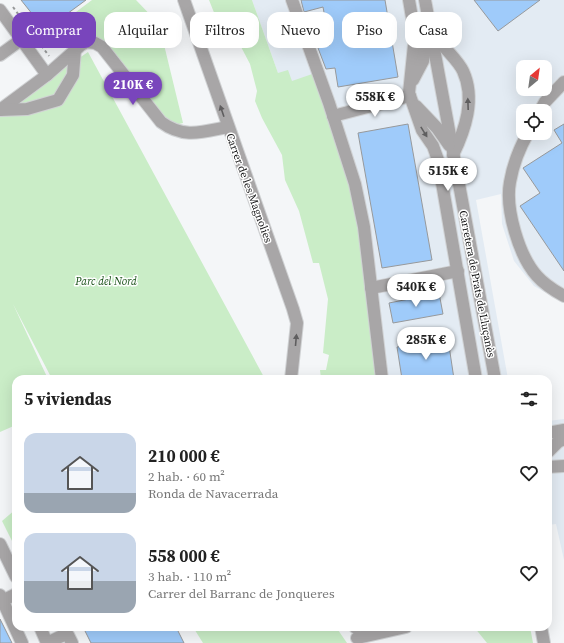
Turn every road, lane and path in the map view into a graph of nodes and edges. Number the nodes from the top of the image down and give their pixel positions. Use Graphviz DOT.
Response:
graph roads {
  1 [pos="184,0"];
  2 [pos="292,0"];
  3 [pos="409,0"];
  4 [pos="425,0"];
  5 [pos="12,6"];
  6 [pos="0,10"];
  7 [pos="427,12"];
  8 [pos="12,26"];
  9 [pos="12,46"];
  10 [pos="28,48"];
  11 [pos="427,48"];
  12 [pos="433,48"];
  13 [pos="443,48"];
  14 [pos="75,49"];
  15 [pos="0,55"];
  16 [pos="49,56"];
  17 [pos="435,57"];
  18 [pos="459,66"];
  19 [pos="46,75"];
  20 [pos="414,77"];
  21 [pos="564,82"];
  22 [pos="410,96"];
  23 [pos="544,104"];
  24 [pos="0,110"];
  25 [pos="333,116"];
  26 [pos="228,128"];
  27 [pos="524,140"];
  28 [pos="453,155"];
  29 [pos="458,271"];
  30 [pos="371,288"];
  31 [pos="564,296"];
  32 [pos="291,375"];
  33 [pos="382,375"];
  34 [pos="475,375"];
  35 [pos="494,375"];
  36 [pos="564,430"];
  37 [pos="552,432"];
  38 [pos="564,439"];
  39 [pos="552,448"];
  40 [pos="564,466"];
  41 [pos="552,467"];
  42 [pos="0,544"];
  43 [pos="12,569"];
  44 [pos="12,595"];
  45 [pos="1,599"];
  46 [pos="12,622"];
  47 [pos="16,631"];
  48 [pos="42,631"];
  49 [pos="373,631"];
  50 [pos="542,631"];
  51 [pos="356,633"];
  52 [pos="22,643"];
  53 [pos="47,643"];
  54 [pos="72,643"];
  55 [pos="544,643"];
  26 -- 1 [label="street, Carrer de les Magnolies, one-way"];
  2 -- 25 [label="street"];
  3 -- 22 [label="street, Carretera de Prats de Lluçanès"];
  4 -- 7 [label="street, Carretera de Prats de Lluçanès"];
  5 -- 16 [label="path"];
  6 -- 8 [label="street"];
  9 -- 15 [label="street"];
  10 -- 19 [label="street"];
  11 -- 20 [label="street"];
  12 -- 17 [label="street, Carretera de Prats de Lluçanès"];
  13 -- 18 [label="street"];
  14 -- 19 [label="street"];
  14 -- 24 [label="street"];
  14 -- 26 [label="street"];
  17 -- 18 [label="street"];
  17 -- 20 [label="street"];
  17 -- 28 [label="street, Carretera de Prats de Lluçanès"];
  28 -- 18 [label="street, one-way"];
  19 -- 24 [label="street"];
  20 -- 22 [label="street"];
  21 -- 23 [label="street"];
  22 -- 25 [label="street"];
  22 -- 28 [label="street"];
  22 -- 29 [label="street, Carretera de Prats de Lluçanès, one-way"];
  25 -- 30 [label="street"];
  32 -- 26 [label="street, Carrer de les Magnolies, one-way"];
  27 -- 31 [label="street"];
  28 -- 35 [label="street, Carretera de Prats de Lluçanès"];
  29 -- 30 [label="street"];
  29 -- 34 [label="street, Carretera de Prats de Lluçanès"];
  30 -- 33 [label="street"];
  36 -- 37 [label="street"];
  38 -- 39 [label="street"];
  40 -- 41 [label="street"];
  42 -- 43 [label="street"];
  44 -- 45 [label="street"];
  45 -- 46 [label="street"];
  47 -- 52 [label="street"];
  48 -- 53 [label="street"];
  49 -- 51 [label="street"];
  50 -- 55 [label="street"];
  53 -- 54 [label="street"];
}
